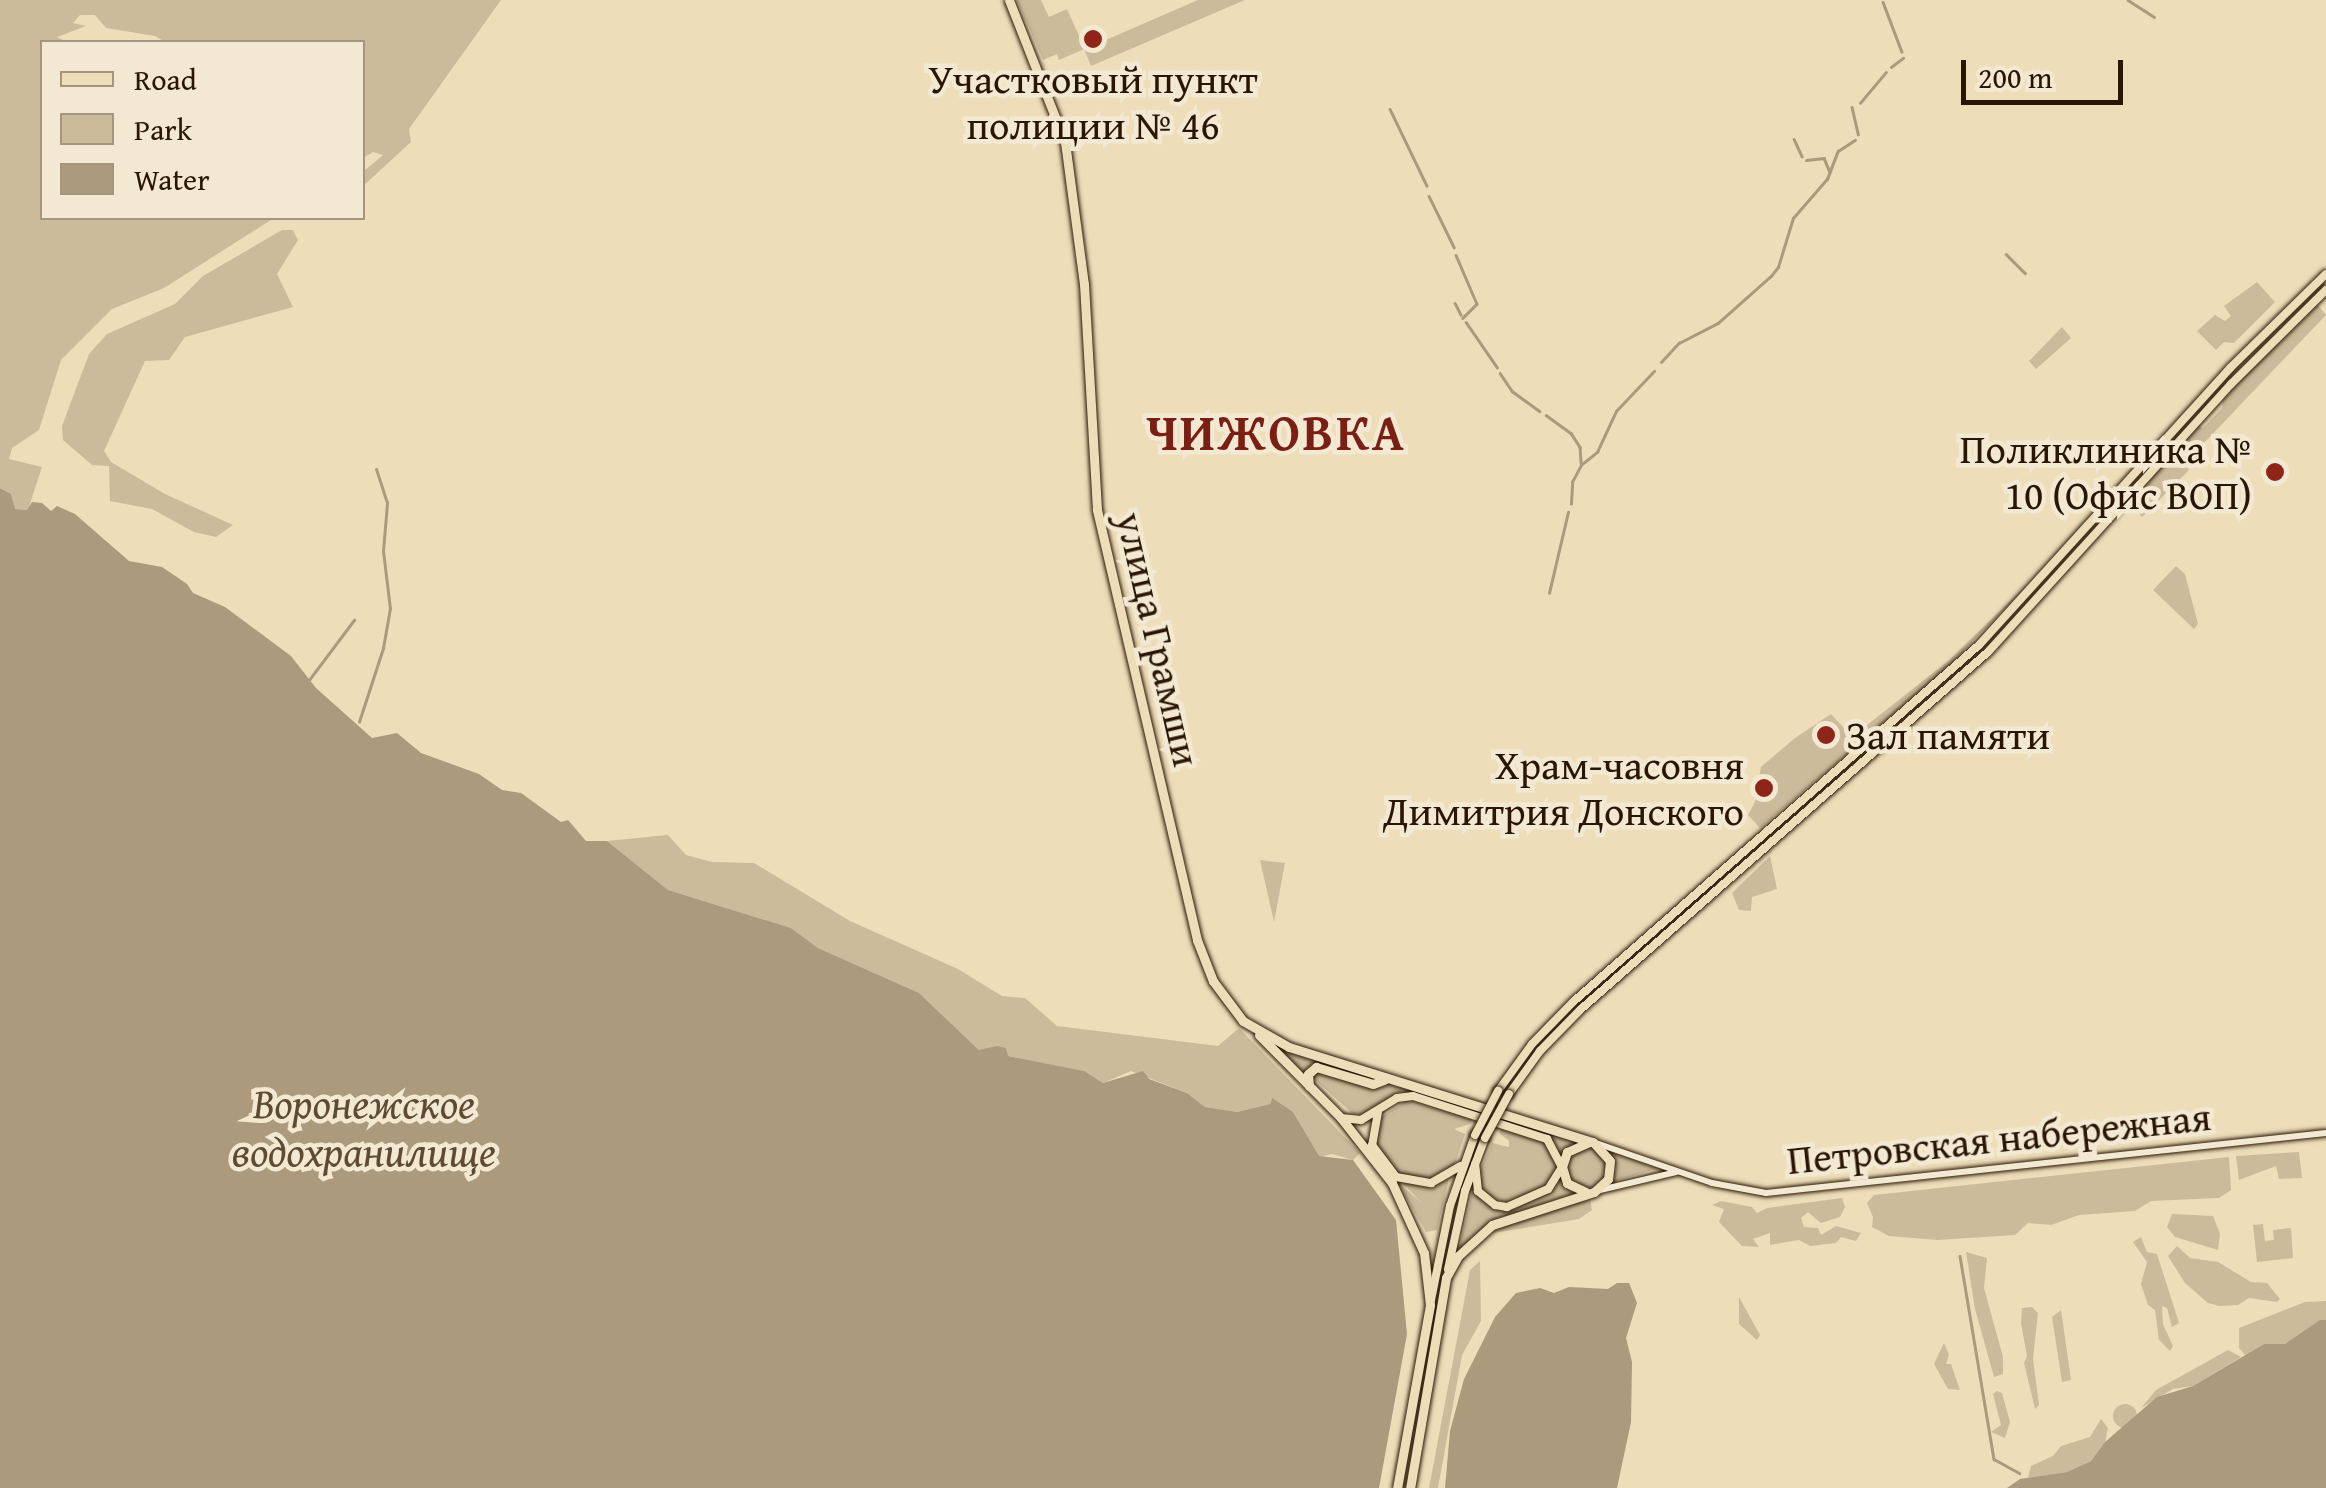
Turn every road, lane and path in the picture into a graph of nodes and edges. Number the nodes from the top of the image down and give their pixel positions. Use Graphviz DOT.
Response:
graph roads {
  1 [pos="1008,0"];
  2 [pos="2326,274"];
  3 [pos="2326,290"];
  4 [pos="1254,1030"];
  5 [pos="1387,1079"];
  6 [pos="1309,1086"];
  7 [pos="1379,1111"];
  8 [pos="1492,1112"];
  9 [pos="1342,1118"];
  10 [pos="2326,1133"];
  11 [pos="1593,1142"];
  12 [pos="1464,1162"];
  13 [pos="1475,1164"];
  14 [pos="1562,1167"];
  15 [pos="1682,1172"];
  16 [pos="1594,1192"];
  17 [pos="1446,1278"];
  18 [pos="1430,1305"];
  19 [pos="1397,1488"];
  20 [pos="1410,1488"];
  1 -- 4 [label="highway, улица Грамши"];
  2 -- 12 [label="main road, bridge"];
  3 -- 13 [label="main road, bridge"];
  4 -- 5 [label="highway, улица Грамши"];
  4 -- 6 [label="highway"];
  5 -- 6 [label="highway"];
  5 -- 8 [label="highway, улица Грамши"];
  6 -- 9 [label="highway"];
  7 -- 9 [label="main road"];
  7 -- 12 [label="main road"];
  7 -- 14 [label="main road"];
  8 -- 11 [label="highway, Петровская набережная"];
  9 -- 18 [label="highway"];
  10 -- 15 [label="main road, Петровская набережная"];
  11 -- 14 [label="highway"];
  11 -- 15 [label="main road, Петровская набережная"];
  11 -- 16 [label="highway"];
  12 -- 18 [label="main road"];
  13 -- 14 [label="main road"];
  13 -- 17 [label="main road"];
  14 -- 16 [label="highway"];
  15 -- 16 [label="main road, Петровская набережная"];
  16 -- 17 [label="highway"];
  17 -- 20 [label="highway"];
  18 -- 19 [label="highway"];
}
